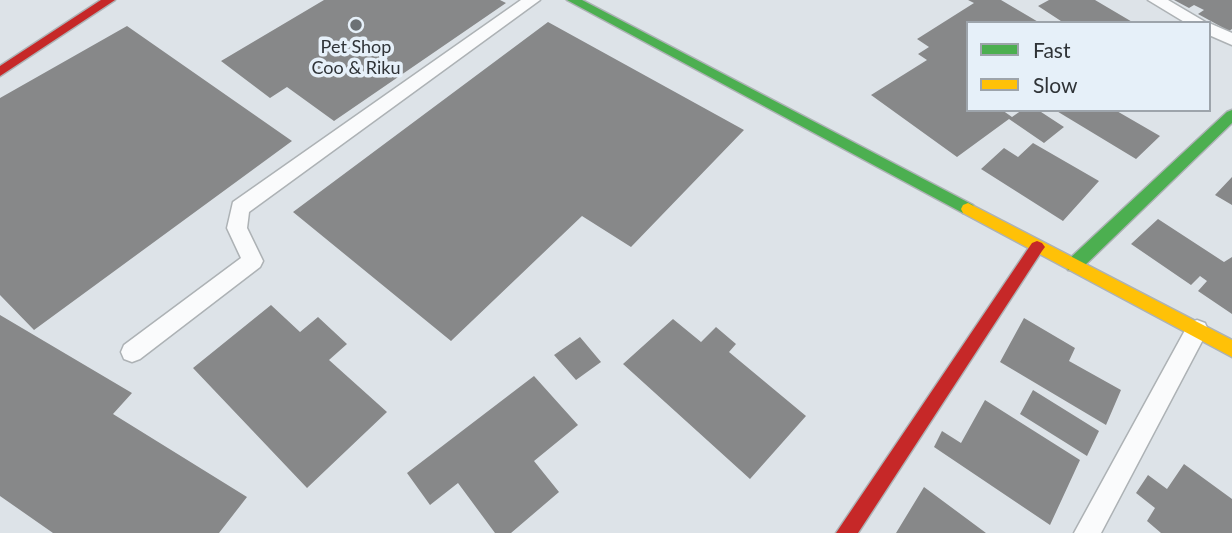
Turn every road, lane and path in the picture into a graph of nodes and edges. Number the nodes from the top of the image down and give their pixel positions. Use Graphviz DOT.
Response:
graph roads {
  1 [pos="109,0"];
  2 [pos="532,0"];
  3 [pos="573,0"];
  4 [pos="1156,0"];
  5 [pos="1195,21"];
  6 [pos="1211,29"];
  7 [pos="1232,40"];
  8 [pos="0,72"];
  9 [pos="1232,115"];
  10 [pos="1037,247"];
  11 [pos="1074,265"];
  12 [pos="1197,330"];
  13 [pos="1232,349"];
  14 [pos="132,352"];
  15 [pos="846,533"];
  16 [pos="1087,533"];
  1 -- 8 [label="street"];
  2 -- 14 [label="lane"];
  3 -- 10 [label="street"];
  4 -- 5 [label="lane"];
  6 -- 7 [label="lane"];
  9 -- 11 [label="street"];
  10 -- 11 [label="street"];
  10 -- 15 [label="street"];
  11 -- 12 [label="street"];
  12 -- 13 [label="street"];
  12 -- 16 [label="lane"];
}
